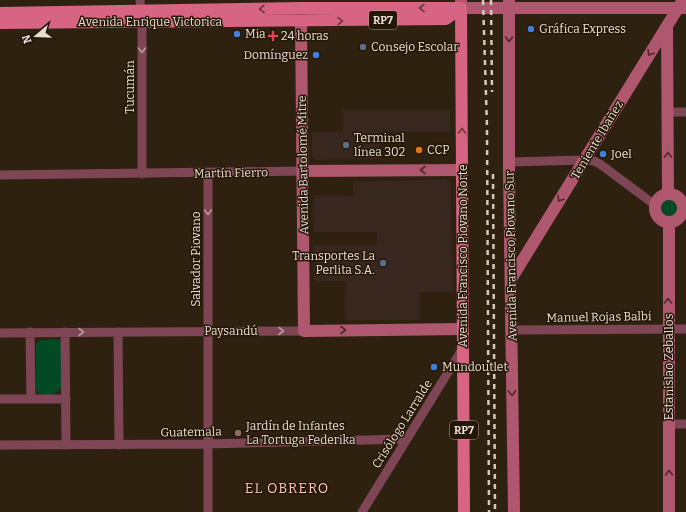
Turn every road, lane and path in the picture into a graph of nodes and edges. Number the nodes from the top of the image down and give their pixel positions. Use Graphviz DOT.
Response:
graph roads {
  1 [pos="301,4"];
  2 [pos="461,4"];
  3 [pos="509,4"];
  4 [pos="676,5"];
  5 [pos="141,11"];
  6 [pos="0,13"];
  7 [pos="301,21"];
  8 [pos="0,23"];
  9 [pos="667,26"];
  10 [pos="668,112"];
  11 [pos="686,112"];
  12 [pos="585,160"];
  13 [pos="509,162"];
  14 [pos="462,170"];
  15 [pos="303,171"];
  16 [pos="208,173"];
  17 [pos="142,174"];
  18 [pos="0,175"];
  19 [pos="668,194"];
  20 [pos="655,205"];
  21 [pos="685,210"];
  22 [pos="669,223"];
  23 [pos="511,279"];
  24 [pos="463,329"];
  25 [pos="668,329"];
  26 [pos="686,329"];
  27 [pos="511,330"];
  28 [pos="208,331"];
  29 [pos="304,331"];
  30 [pos="30,332"];
  31 [pos="65,332"];
  32 [pos="118,332"];
  33 [pos="0,333"];
  34 [pos="463,348"];
  35 [pos="0,399"];
  36 [pos="31,399"];
  37 [pos="66,399"];
  38 [pos="669,424"];
  39 [pos="686,424"];
  40 [pos="407,439"];
  41 [pos="207,444"];
  42 [pos="0,445"];
  43 [pos="66,445"];
  44 [pos="119,445"];
  45 [pos="208,512"];
  46 [pos="362,512"];
  47 [pos="464,512"];
  48 [pos="514,512"];
  49 [pos="669,512"];
  2 -- 1 [label="main road, RP7, one-way"];
  1 -- 5 [label="main road, Avenida Enrique Victorica, one-way"];
  1 -- 7 [label="main road, Avenida Bartolomé Mitre"];
  2 -- 3 [label="street"];
  7 -- 2 [label="main road, RP7, one-way"];
  14 -- 2 [label="main road, Avenida Francisco Piovano Norte / RP7, one-way"];
  3 -- 4 [label="street"];
  3 -- 13 [label="street, Avenida Francisco Piovano Sur, one-way"];
  4 -- 9 [label="street"];
  5 -- 6 [label="main road, Avenida Enrique Victorica"];
  5 -- 7 [label="main road, Avenida Enrique Victorica"];
  5 -- 8 [label="main road, Avenida Enrique Victorica"];
  5 -- 17 [label="street, Tucumán, one-way"];
  7 -- 15 [label="street, Avenida Bartolomé Mitre"];
  9 -- 10 [label="street"];
  9 -- 12 [label="street, Teniente Ibañez, one-way"];
  10 -- 11 [label="street"];
  19 -- 10 [label="street, one-way"];
  12 -- 13 [label="street"];
  12 -- 20 [label="street"];
  12 -- 23 [label="street, Teniente Ibañez, one-way"];
  13 -- 23 [label="street, Avenida Francisco Piovano Sur"];
  14 -- 15 [label="street, Martín Fierro, one-way"];
  14 -- 24 [label="main road, Avenida Francisco Piovano Norte / RP7"];
  15 -- 16 [label="street, Martín Fierro"];
  15 -- 29 [label="street, Avenida Bartolomé Mitre"];
  16 -- 17 [label="street, Martín Fierro"];
  16 -- 28 [label="street, Salvador Piovano, one-way"];
  17 -- 18 [label="street, Martín Fierro"];
  19 -- 20 [label="street"];
  19 -- 21 [label="street"];
  20 -- 22 [label="street"];
  21 -- 22 [label="street"];
  25 -- 22 [label="street, Estanislao Zeballos, one-way"];
  23 -- 27 [label="street, Avenida Francisco Piovano Sur"];
  29 -- 24 [label="street, Paysandú, one-way"];
  24 -- 34 [label="main road, Avenida Francisco Piovano Norte / RP7"];
  25 -- 26 [label="street, Manuel Rojas Balbi"];
  25 -- 27 [label="street, Manuel Rojas Balbi"];
  25 -- 38 [label="street, Estanislao Zeballos"];
  27 -- 48 [label="street, Avenida Francisco Piovano Sur, one-way"];
  28 -- 29 [label="street, Paysandú, one-way"];
  28 -- 32 [label="street, Paysandú"];
  28 -- 41 [label="street, Salvador Piovano"];
  30 -- 31 [label="street, Paysandú"];
  30 -- 33 [label="street, Paysandú"];
  30 -- 36 [label="street"];
  31 -- 32 [label="street, Paysandú, one-way"];
  31 -- 37 [label="street"];
  32 -- 44 [label="street"];
  34 -- 40 [label="street, Crisólogo Larralde"];
  34 -- 47 [label="main road, Avenida Francisco Piovano Norte / RP7"];
  35 -- 36 [label="street"];
  36 -- 37 [label="street"];
  37 -- 43 [label="street"];
  38 -- 39 [label="street"];
  49 -- 38 [label="street, Estanislao Zeballos, one-way"];
  40 -- 41 [label="street, Guatemala"];
  40 -- 46 [label="street, Crisólogo Larralde"];
  41 -- 44 [label="street, Guatemala"];
  41 -- 45 [label="street, Salvador Piovano"];
  42 -- 43 [label="street, Guatemala"];
  43 -- 44 [label="street, Guatemala"];
}
